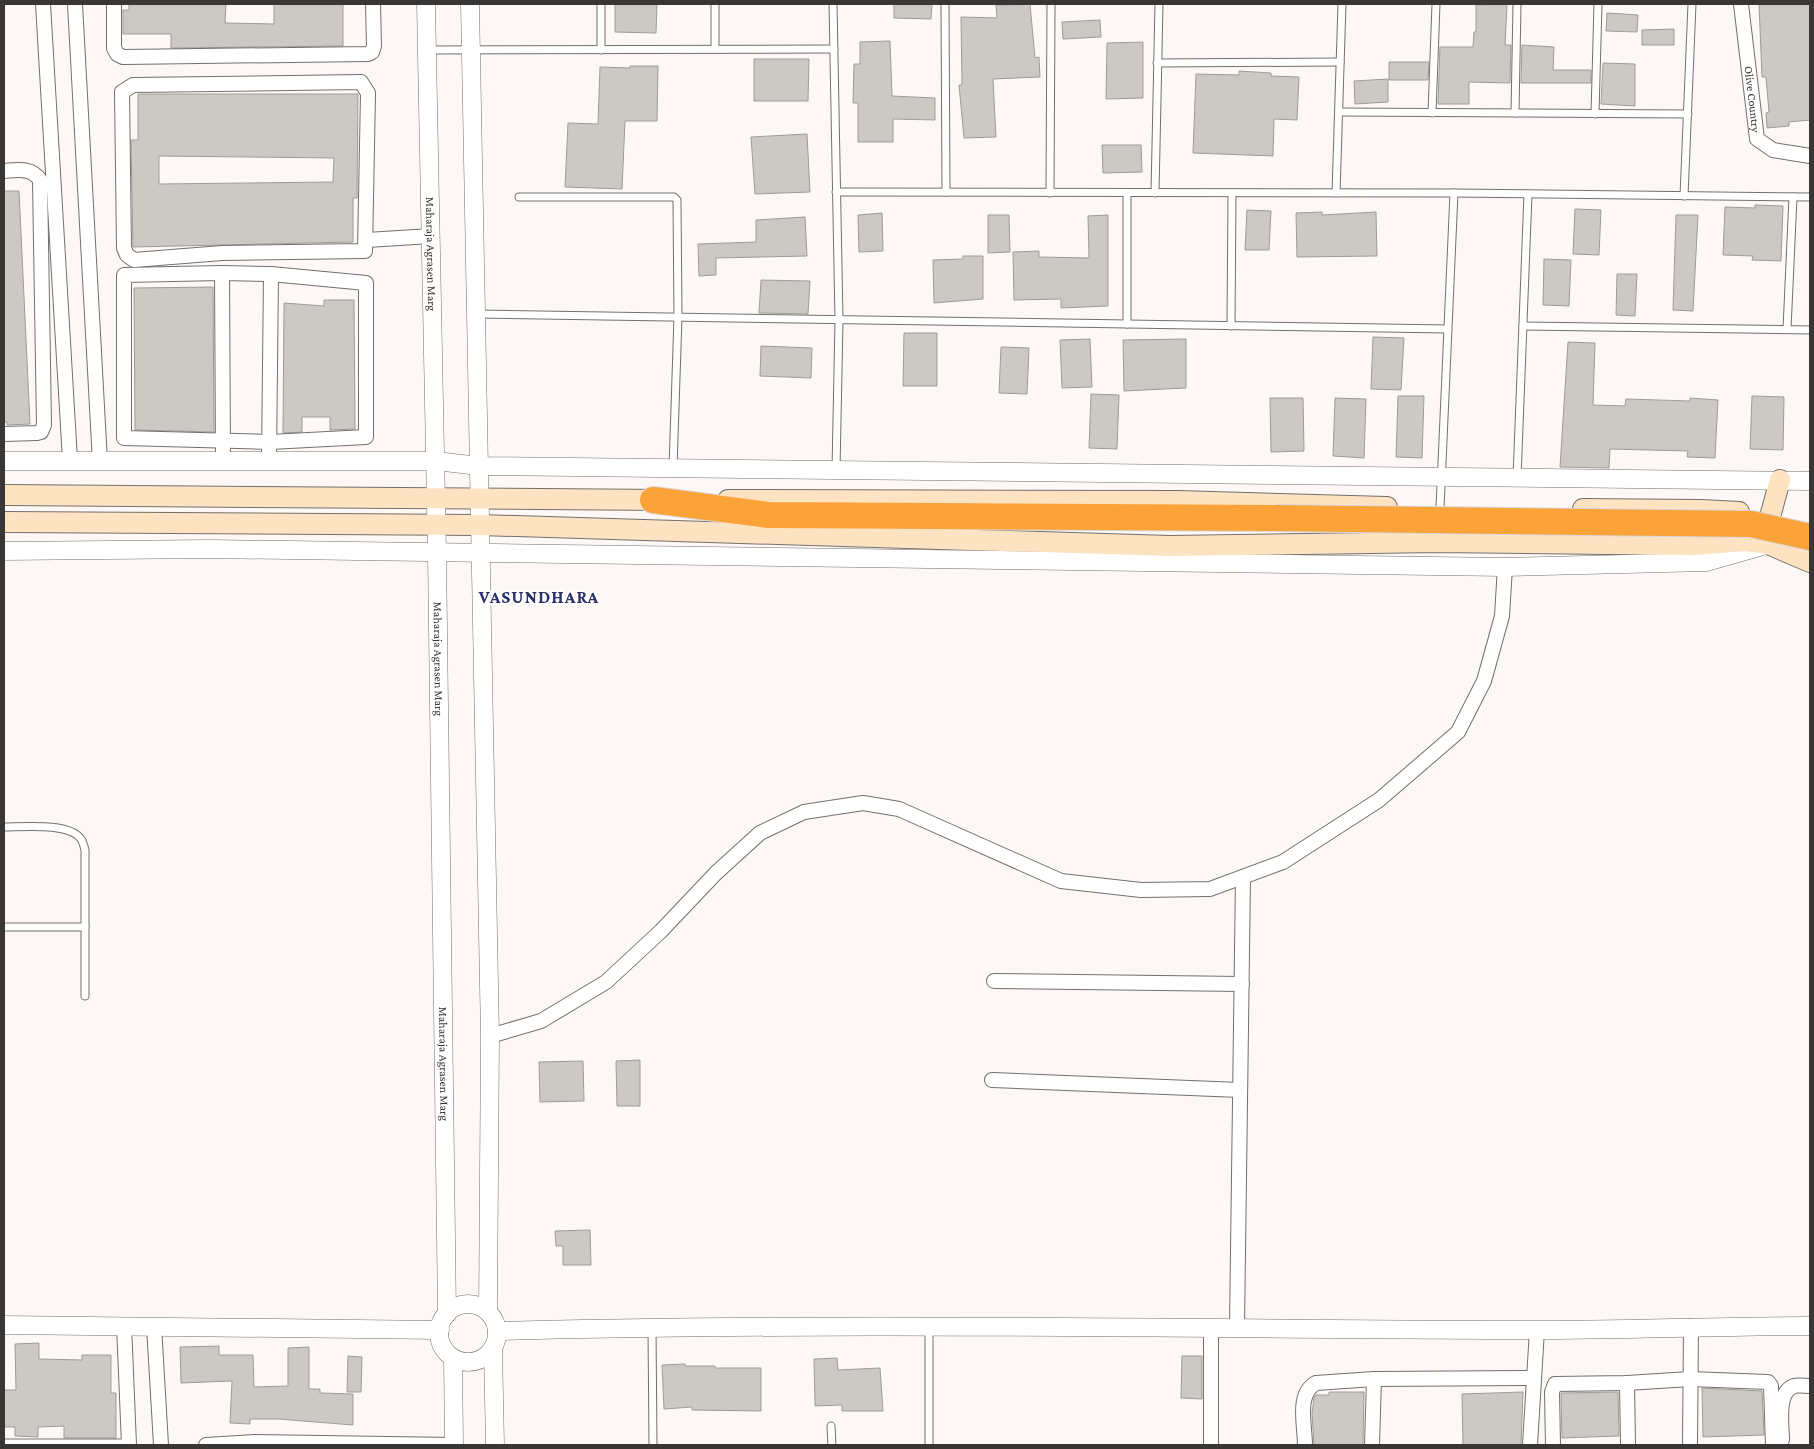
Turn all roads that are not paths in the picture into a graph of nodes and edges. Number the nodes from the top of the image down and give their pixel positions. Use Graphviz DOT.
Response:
graph roads {
  1 [pos="43,4"];
  2 [pos="75,4"];
  3 [pos="114,4"];
  4 [pos="373,4"];
  5 [pos="426,4"];
  6 [pos="470,4"];
  7 [pos="601,4"];
  8 [pos="714,4"];
  9 [pos="833,4"];
  10 [pos="945,4"];
  11 [pos="1051,4"];
  12 [pos="1159,4"];
  13 [pos="1342,4"];
  14 [pos="1436,4"];
  15 [pos="1517,4"];
  16 [pos="1598,4"];
  17 [pos="1692,4"];
  18 [pos="1741,4"];
  19 [pos="715,49"];
  20 [pos="834,49"];
  21 [pos="428,50"];
  22 [pos="471,50"];
  23 [pos="601,50"];
  24 [pos="1340,62"];
  25 [pos="1157,63"];
  26 [pos="1338,112"];
  27 [pos="1432,113"];
  28 [pos="1515,113"];
  29 [pos="1595,114"];
  30 [pos="1688,114"];
  31 [pos="1810,156"];
  32 [pos="4,171"];
  33 [pos="836,192"];
  34 [pos="946,192"];
  35 [pos="1050,193"];
  36 [pos="1127,193"];
  37 [pos="1154,193"];
  38 [pos="1232,193"];
  39 [pos="1336,193"];
  40 [pos="1454,193"];
  41 [pos="1528,194"];
  42 [pos="1684,196"];
  43 [pos="519,197"];
  44 [pos="1793,197"];
  45 [pos="1810,197"];
  46 [pos="432,236"];
  47 [pos="367,240"];
  48 [pos="222,273"];
  49 [pos="271,274"];
  50 [pos="476,314"];
  51 [pos="678,317"];
  52 [pos="839,320"];
  53 [pos="1127,324"];
  54 [pos="1231,326"];
  55 [pos="1523,326"];
  56 [pos="1448,329"];
  57 [pos="1787,329"];
  58 [pos="1810,330"];
  59 [pos="4,434"];
  60 [pos="224,440"];
  61 [pos="270,442"];
  62 [pos="223,459"];
  63 [pos="70,460"];
  64 [pos="269,460"];
  65 [pos="4,461"];
  66 [pos="100,462"];
  67 [pos="436,462"];
  68 [pos="479,466"];
  69 [pos="673,469"];
  70 [pos="836,470"];
  71 [pos="1441,477"];
  72 [pos="1517,478"];
  73 [pos="1780,480"];
  74 [pos="1810,481"];
  75 [pos="4,495"];
  76 [pos="436,499"];
  77 [pos="480,499"];
  78 [pos="653,500"];
  79 [pos="1440,508"];
  80 [pos="1770,517"];
  81 [pos="4,522"];
  82 [pos="437,524"];
  83 [pos="480,525"];
  84 [pos="1806,541"];
  85 [pos="1768,544"];
  86 [pos="4,551"];
  87 [pos="437,553"];
  88 [pos="481,553"];
  89 [pos="1505,567"];
  90 [pos="4,827"];
  91 [pos="1243,877"];
  92 [pos="4,927"];
  93 [pos="85,927"];
  94 [pos="994,981"];
  95 [pos="1242,984"];
  96 [pos="85,996"];
  97 [pos="490,1036"];
  98 [pos="992,1080"];
  99 [pos="1240,1090"];
  100 [pos="488,1312"];
  101 [pos="447,1314"];
  102 [pos="4,1325"];
  103 [pos="124,1325"];
  104 [pos="154,1326"];
  105 [pos="1691,1326"];
  106 [pos="1810,1326"];
  107 [pos="652,1327"];
  108 [pos="929,1327"];
  109 [pos="1211,1327"];
  110 [pos="1238,1327"];
  111 [pos="440,1330"];
  112 [pos="1537,1330"];
  113 [pos="497,1331"];
  114 [pos="492,1349"];
  115 [pos="453,1358"];
  116 [pos="1534,1378"];
  117 [pos="1374,1379"];
  118 [pos="1690,1380"];
  119 [pos="1627,1383"];
  120 [pos="1810,1386"];
  121 [pos="832,1426"];
  122 [pos="4,1443"];
  123 [pos="46,1444"];
  124 [pos="129,1444"];
  125 [pos="161,1445"];
  126 [pos="206,1445"];
  127 [pos="454,1445"];
  128 [pos="495,1445"];
  129 [pos="653,1445"];
  130 [pos="832,1445"];
  131 [pos="929,1445"];
  132 [pos="1211,1445"];
  133 [pos="1305,1445"];
  134 [pos="1372,1445"];
  135 [pos="1530,1445"];
  136 [pos="1553,1445"];
  137 [pos="1628,1445"];
  138 [pos="1690,1445"];
  139 [pos="1774,1445"];
  140 [pos="1782,1445"];
  1 -- 63 [label="street"];
  2 -- 66 [label="street"];
  3 -- 4 [label="street"];
  5 -- 21 [label="street, Maharaja Agrasen Marg"];
  6 -- 22 [label="street"];
  7 -- 23 [label="lane"];
  8 -- 19 [label="lane"];
  9 -- 20 [label="lane"];
  10 -- 34 [label="lane"];
  11 -- 35 [label="lane"];
  12 -- 25 [label="lane"];
  13 -- 24 [label="lane"];
  14 -- 27 [label="lane"];
  15 -- 28 [label="lane"];
  16 -- 29 [label="lane"];
  17 -- 30 [label="lane"];
  18 -- 31 [label="street, Olive Country"];
  19 -- 20 [label="lane"];
  19 -- 23 [label="lane"];
  20 -- 33 [label="lane"];
  21 -- 22 [label="lane"];
  21 -- 46 [label="street, Maharaja Agrasen Marg"];
  22 -- 23 [label="lane"];
  22 -- 50 [label="street"];
  24 -- 25 [label="lane"];
  24 -- 26 [label="lane"];
  25 -- 37 [label="lane"];
  26 -- 27 [label="lane"];
  26 -- 39 [label="lane"];
  27 -- 28 [label="lane"];
  28 -- 29 [label="lane"];
  29 -- 30 [label="lane"];
  30 -- 42 [label="lane"];
  32 -- 59 [label="street"];
  33 -- 34 [label="lane"];
  33 -- 52 [label="lane"];
  34 -- 35 [label="lane"];
  35 -- 36 [label="lane"];
  36 -- 37 [label="lane"];
  36 -- 53 [label="lane"];
  37 -- 38 [label="lane"];
  38 -- 39 [label="lane"];
  38 -- 54 [label="lane"];
  39 -- 40 [label="lane"];
  40 -- 41 [label="lane"];
  40 -- 56 [label="lane"];
  41 -- 42 [label="lane"];
  41 -- 55 [label="lane"];
  42 -- 44 [label="lane"];
  43 -- 51 [label="lane"];
  44 -- 45 [label="lane"];
  44 -- 57 [label="lane"];
  46 -- 47 [label="street"];
  46 -- 67 [label="street, Maharaja Agrasen Marg"];
  47 -- 47 [label="street"];
  48 -- 49 [label="street"];
  48 -- 60 [label="street"];
  48 -- 60 [label="street"];
  49 -- 61 [label="street"];
  49 -- 61 [label="street"];
  50 -- 51 [label="lane"];
  50 -- 68 [label="street"];
  51 -- 52 [label="lane"];
  51 -- 69 [label="lane"];
  52 -- 53 [label="lane"];
  52 -- 70 [label="lane"];
  53 -- 54 [label="lane"];
  54 -- 56 [label="lane"];
  55 -- 57 [label="lane"];
  55 -- 72 [label="lane"];
  56 -- 71 [label="lane"];
  57 -- 58 [label="lane"];
  60 -- 61 [label="street"];
  60 -- 62 [label="street"];
  61 -- 64 [label="street"];
  62 -- 64 [label="street"];
  62 -- 66 [label="street"];
  63 -- 65 [label="street"];
  63 -- 66 [label="street"];
  64 -- 67 [label="street"];
  67 -- 68 [label="street"];
  67 -- 76 [label="street, Maharaja Agrasen Marg"];
  68 -- 69 [label="street"];
  68 -- 77 [label="street"];
  69 -- 70 [label="street"];
  70 -- 71 [label="street"];
  71 -- 72 [label="street"];
  71 -- 79 [label="lane"];
  72 -- 73 [label="street"];
  73 -- 74 [label="street"];
  73 -- 80 [label="main road"];
  75 -- 76 [label="main road"];
  76 -- 77 [label="main road"];
  76 -- 82 [label="street, Maharaja Agrasen Marg"];
  77 -- 78 [label="main road"];
  77 -- 83 [label="street"];
  78 -- 79 [label="main road"];
  78 -- 84 [label="highway, bridge"];
  79 -- 80 [label="main road"];
  80 -- 84 [label="main road"];
  81 -- 82 [label="main road"];
  82 -- 83 [label="main road"];
  82 -- 87 [label="street, Maharaja Agrasen Marg"];
  83 -- 85 [label="main road"];
  83 -- 88 [label="street"];
  84 -- 85 [label="main road"];
  85 -- 89 [label="street"];
  86 -- 87 [label="street"];
  87 -- 88 [label="street"];
  87 -- 101 [label="street, Maharaja Agrasen Marg"];
  88 -- 89 [label="street"];
  88 -- 97 [label="street"];
  89 -- 91 [label="street"];
  90 -- 93 [label="lane"];
  91 -- 95 [label="street"];
  91 -- 97 [label="street"];
  92 -- 93 [label="lane"];
  93 -- 96 [label="lane"];
  94 -- 95 [label="street"];
  95 -- 99 [label="street"];
  97 -- 100 [label="street"];
  98 -- 99 [label="street"];
  99 -- 110 [label="street"];
  100 -- 101 [label="street"];
  100 -- 113 [label="street"];
  101 -- 111 [label="street"];
  102 -- 103 [label="street"];
  103 -- 104 [label="street"];
  103 -- 124 [label="street"];
  104 -- 111 [label="street"];
  104 -- 125 [label="street"];
  105 -- 106 [label="street"];
  105 -- 112 [label="street"];
  105 -- 118 [label="street"];
  107 -- 108 [label="street"];
  107 -- 113 [label="street"];
  107 -- 129 [label="lane"];
  108 -- 109 [label="street"];
  108 -- 131 [label="lane"];
  109 -- 110 [label="street"];
  109 -- 132 [label="street"];
  110 -- 112 [label="street"];
  111 -- 115 [label="street"];
  112 -- 116 [label="street"];
  113 -- 114 [label="street"];
  114 -- 115 [label="street"];
  114 -- 128 [label="street"];
  115 -- 127 [label="street"];
  116 -- 117 [label="street"];
  116 -- 135 [label="street"];
  117 -- 133 [label="street"];
  117 -- 134 [label="street"];
  118 -- 119 [label="street"];
  118 -- 138 [label="street"];
  118 -- 139 [label="street"];
  119 -- 136 [label="street"];
  119 -- 137 [label="street"];
  120 -- 140 [label="street"];
  121 -- 130 [label="lane"];
  122 -- 123 [label="lane"];
  123 -- 124 [label="lane"];
  126 -- 127 [label="street"];
}
